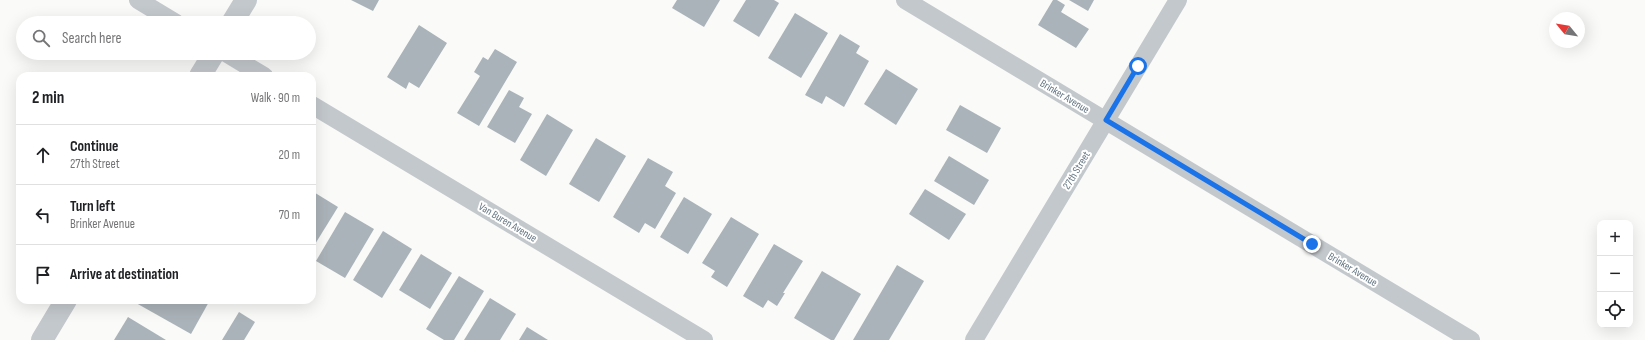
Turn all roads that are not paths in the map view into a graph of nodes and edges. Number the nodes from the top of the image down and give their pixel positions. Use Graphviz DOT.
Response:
graph roads {
  1 [pos="138,0"];
  2 [pos="246,0"];
  3 [pos="905,0"];
  4 [pos="1178,0"];
  5 [pos="164,16"];
  6 [pos="236,16"];
  7 [pos="210,60"];
  8 [pos="238,60"];
  9 [pos="202,72"];
  10 [pos="257,72"];
  11 [pos="316,107"];
  12 [pos="1106,120"];
  13 [pos="64,304"];
  14 [pos="42,340"];
  15 [pos="704,340"];
  16 [pos="974,340"];
  17 [pos="1471,340"];
  1 -- 5 [label="street"];
  2 -- 6 [label="street"];
  3 -- 12 [label="street, Brinker Avenue"];
  4 -- 12 [label="street, 27th Street"];
  7 -- 9 [label="street"];
  8 -- 10 [label="street"];
  11 -- 15 [label="street, Van Buren Avenue"];
  12 -- 16 [label="street, 27th Street"];
  12 -- 17 [label="street, Brinker Avenue"];
  13 -- 14 [label="street"];
}
